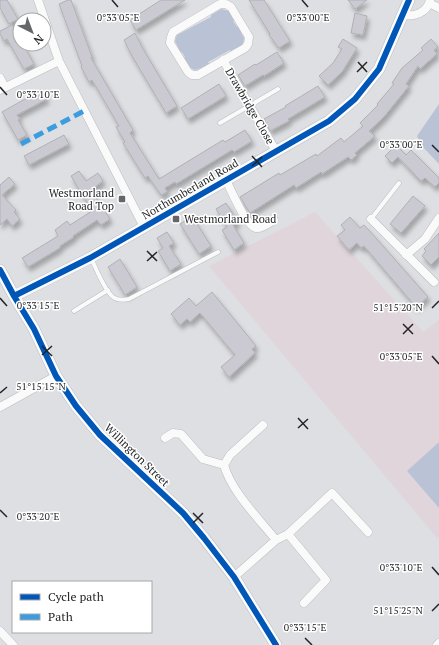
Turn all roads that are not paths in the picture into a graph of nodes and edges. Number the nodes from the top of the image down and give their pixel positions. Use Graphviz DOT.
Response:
graph roads {
  1 [pos="38,0"];
  2 [pos="409,0"];
  3 [pos="429,2"];
  4 [pos="439,8"];
  5 [pos="402,14"];
  6 [pos="223,60"];
  7 [pos="59,61"];
  8 [pos="0,78"];
  9 [pos="2,88"];
  10 [pos="278,89"];
  11 [pos="250,106"];
  12 [pos="220,123"];
  13 [pos="276,151"];
  14 [pos="226,180"];
  15 [pos="399,183"];
  16 [pos="439,218"];
  17 [pos="371,219"];
  18 [pos="274,220"];
  19 [pos="144,227"];
  20 [pos="218,252"];
  21 [pos="406,255"];
  22 [pos="90,258"];
  23 [pos="0,270"];
  24 [pos="434,282"];
  25 [pos="108,290"];
  26 [pos="14,296"];
  27 [pos="74,311"];
  28 [pos="56,376"];
  29 [pos="0,407"];
  30 [pos="263,425"];
  31 [pos="165,438"];
  32 [pos="224,465"];
  33 [pos="368,532"];
  34 [pos="288,534"];
  35 [pos="276,540"];
  36 [pos="234,577"];
  37 [pos="304,603"];
  38 [pos="0,630"];
  39 [pos="13,645"];
  40 [pos="276,645"];
  1 -- 7 [label="street"];
  2 -- 5 [label="street, Northumberland Road"];
  3 -- 4 [label="street"];
  3 -- 5 [label="street"];
  5 -- 13 [label="street, Northumberland Road"];
  6 -- 6 [label="street, Drawbridge Close"];
  6 -- 11 [label="street, Drawbridge Close"];
  7 -- 9 [label="street"];
  7 -- 19 [label="street"];
  8 -- 9 [label="street"];
  10 -- 11 [label="lane"];
  11 -- 12 [label="lane"];
  11 -- 13 [label="street, Drawbridge Close"];
  13 -- 14 [label="street, Northumberland Road"];
  14 -- 18 [label="street"];
  14 -- 19 [label="street, Northumberland Road"];
  15 -- 17 [label="lane"];
  16 -- 21 [label="street"];
  17 -- 21 [label="street"];
  19 -- 22 [label="street, Northumberland Road"];
  20 -- 25 [label="lane"];
  21 -- 24 [label="street"];
  22 -- 25 [label="lane"];
  22 -- 26 [label="street, Northumberland Road"];
  23 -- 26 [label="street, Willington Street"];
  25 -- 27 [label="lane"];
  26 -- 28 [label="street, Willington Street"];
  28 -- 29 [label="street"];
  28 -- 36 [label="street, Willington Street"];
  30 -- 32 [label="street"];
  31 -- 32 [label="street"];
  32 -- 35 [label="street"];
  33 -- 34 [label="street"];
  34 -- 35 [label="street"];
  34 -- 37 [label="street"];
  35 -- 36 [label="street"];
  36 -- 40 [label="street, Willington Street"];
  38 -- 39 [label="street"];
}
